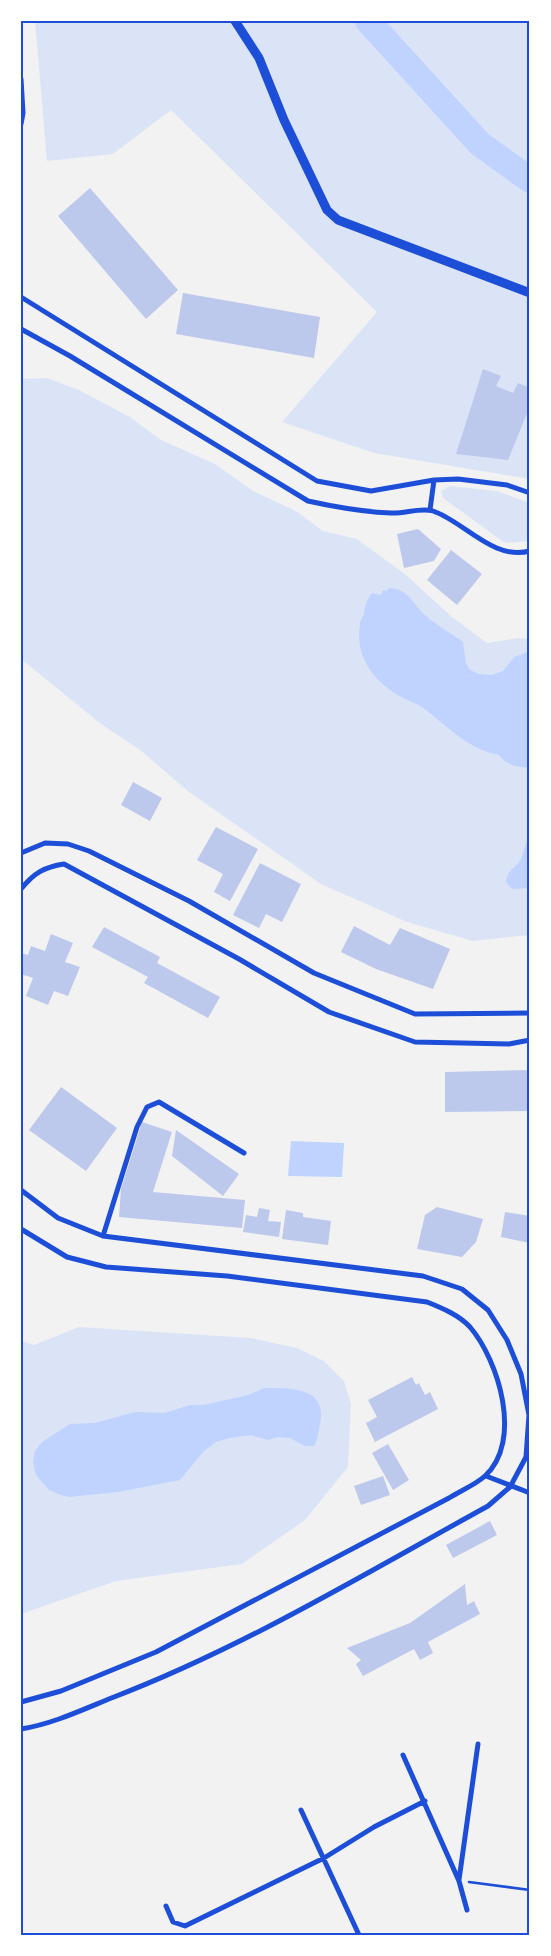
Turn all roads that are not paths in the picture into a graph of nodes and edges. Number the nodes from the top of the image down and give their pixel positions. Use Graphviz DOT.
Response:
graph roads {
  1 [pos="235,21"];
  2 [pos="21,79"];
  3 [pos="21,124"];
  4 [pos="530,294"];
  5 [pos="21,297"];
  6 [pos="21,329"];
  7 [pos="434,480"];
  8 [pos="530,493"];
  9 [pos="430,510"];
  10 [pos="530,551"];
  11 [pos="21,854"];
  12 [pos="21,889"];
  13 [pos="530,1014"];
  14 [pos="530,1040"];
  15 [pos="244,1153"];
  16 [pos="21,1190"];
  17 [pos="21,1229"];
  18 [pos="103,1236"];
  19 [pos="486,1476"];
  20 [pos="510,1487"];
  21 [pos="530,1493"];
  22 [pos="21,1702"];
  23 [pos="21,1729"];
  24 [pos="478,1744"];
  25 [pos="403,1755"];
  26 [pos="425,1801"];
  27 [pos="301,1810"];
  28 [pos="324,1858"];
  29 [pos="459,1881"];
  30 [pos="166,1906"];
  31 [pos="467,1910"];
  32 [pos="360,1935"];
  1 -- 4 [label="main road"];
  2 -- 3 [label="street"];
  5 -- 7 [label="street"];
  6 -- 9 [label="street"];
  7 -- 8 [label="street"];
  7 -- 9 [label="street"];
  9 -- 10 [label="street"];
  11 -- 13 [label="street"];
  12 -- 14 [label="street"];
  15 -- 18 [label="street"];
  16 -- 18 [label="street"];
  17 -- 19 [label="street"];
  18 -- 20 [label="street"];
  19 -- 20 [label="street"];
  19 -- 22 [label="street"];
  20 -- 21 [label="street"];
  20 -- 23 [label="street"];
  24 -- 29 [label="street"];
  25 -- 26 [label="street"];
  26 -- 28 [label="street"];
  26 -- 29 [label="street"];
  27 -- 28 [label="street"];
  28 -- 30 [label="street"];
  28 -- 32 [label="street"];
  29 -- 31 [label="street"];
}
